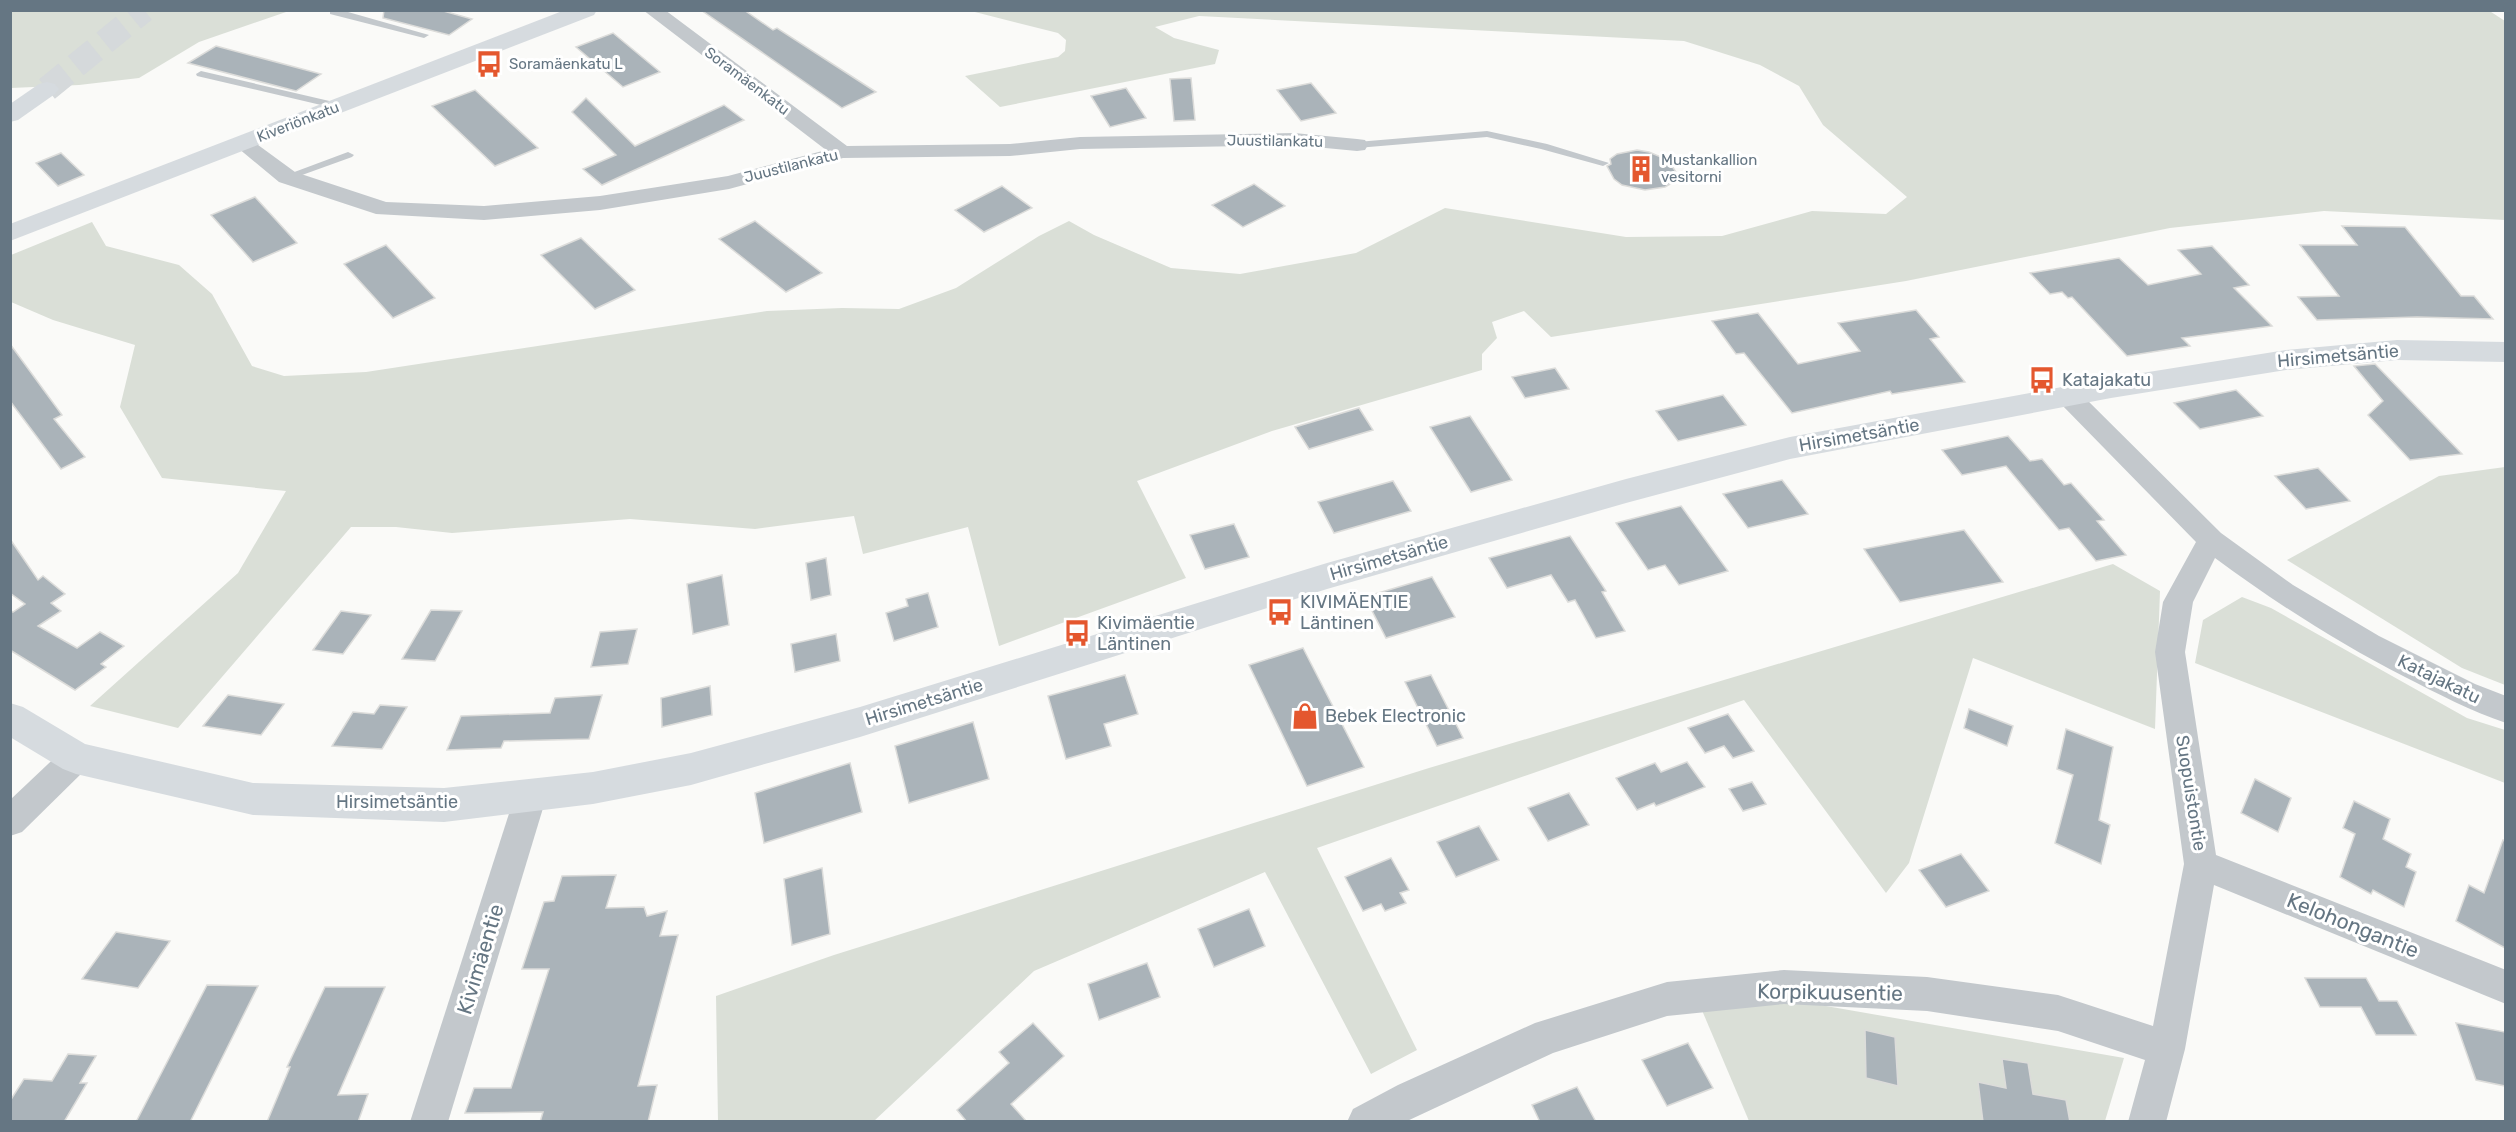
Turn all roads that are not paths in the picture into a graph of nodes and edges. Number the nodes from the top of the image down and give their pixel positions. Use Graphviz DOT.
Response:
graph roads {
  1 [pos="336,10"];
  2 [pos="586,10"];
  3 [pos="652,10"];
  4 [pos="424,35"];
  5 [pos="201,74"];
  6 [pos="47,89"];
  7 [pos="338,106"];
  8 [pos="10,115"];
  9 [pos="243,143"];
  10 [pos="1357,145"];
  11 [pos="842,152"];
  12 [pos="348,154"];
  13 [pos="1603,163"];
  14 [pos="287,177"];
  15 [pos="10,233"];
  16 [pos="2505,352"];
  17 [pos="2069,397"];
  18 [pos="2211,540"];
  19 [pos="2505,710"];
  20 [pos="10,718"];
  21 [pos="76,758"];
  22 [pos="531,795"];
  23 [pos="10,822"];
  24 [pos="2201,864"];
  25 [pos="2505,987"];
  26 [pos="2167,1049"];
  27 [pos="429,1122"];
  28 [pos="1366,1122"];
  29 [pos="2147,1122"];
  1 -- 4 [label="lane"];
  2 -- 7 [label="street, Kiveriönkatu"];
  3 -- 11 [label="street, Soramäenkatu"];
  5 -- 7 [label="lane"];
  6 -- 8 [label="street"];
  7 -- 9 [label="street, Kiveriönkatu"];
  9 -- 14 [label="street, Juustilankatu"];
  9 -- 15 [label="street, Kiveriönkatu"];
  10 -- 11 [label="street, Juustilankatu"];
  10 -- 13 [label="lane"];
  11 -- 14 [label="street, Juustilankatu"];
  12 -- 14 [label="lane"];
  16 -- 17 [label="street, Hirsimetsäntie"];
  17 -- 18 [label="street, Katajakatu"];
  17 -- 22 [label="street, Hirsimetsäntie"];
  18 -- 19 [label="street, Katajakatu"];
  18 -- 24 [label="street, Suopuistontie"];
  20 -- 21 [label="street, Hirsimetsäntie"];
  21 -- 22 [label="street, Hirsimetsäntie"];
  21 -- 23 [label="street"];
  22 -- 27 [label="street, Kivimäentie"];
  24 -- 25 [label="street, Kelohongantie"];
  24 -- 26 [label="street, Suopuistontie"];
  26 -- 28 [label="street, Korpikuusentie"];
  26 -- 29 [label="street, Suopuistontie"];
}
